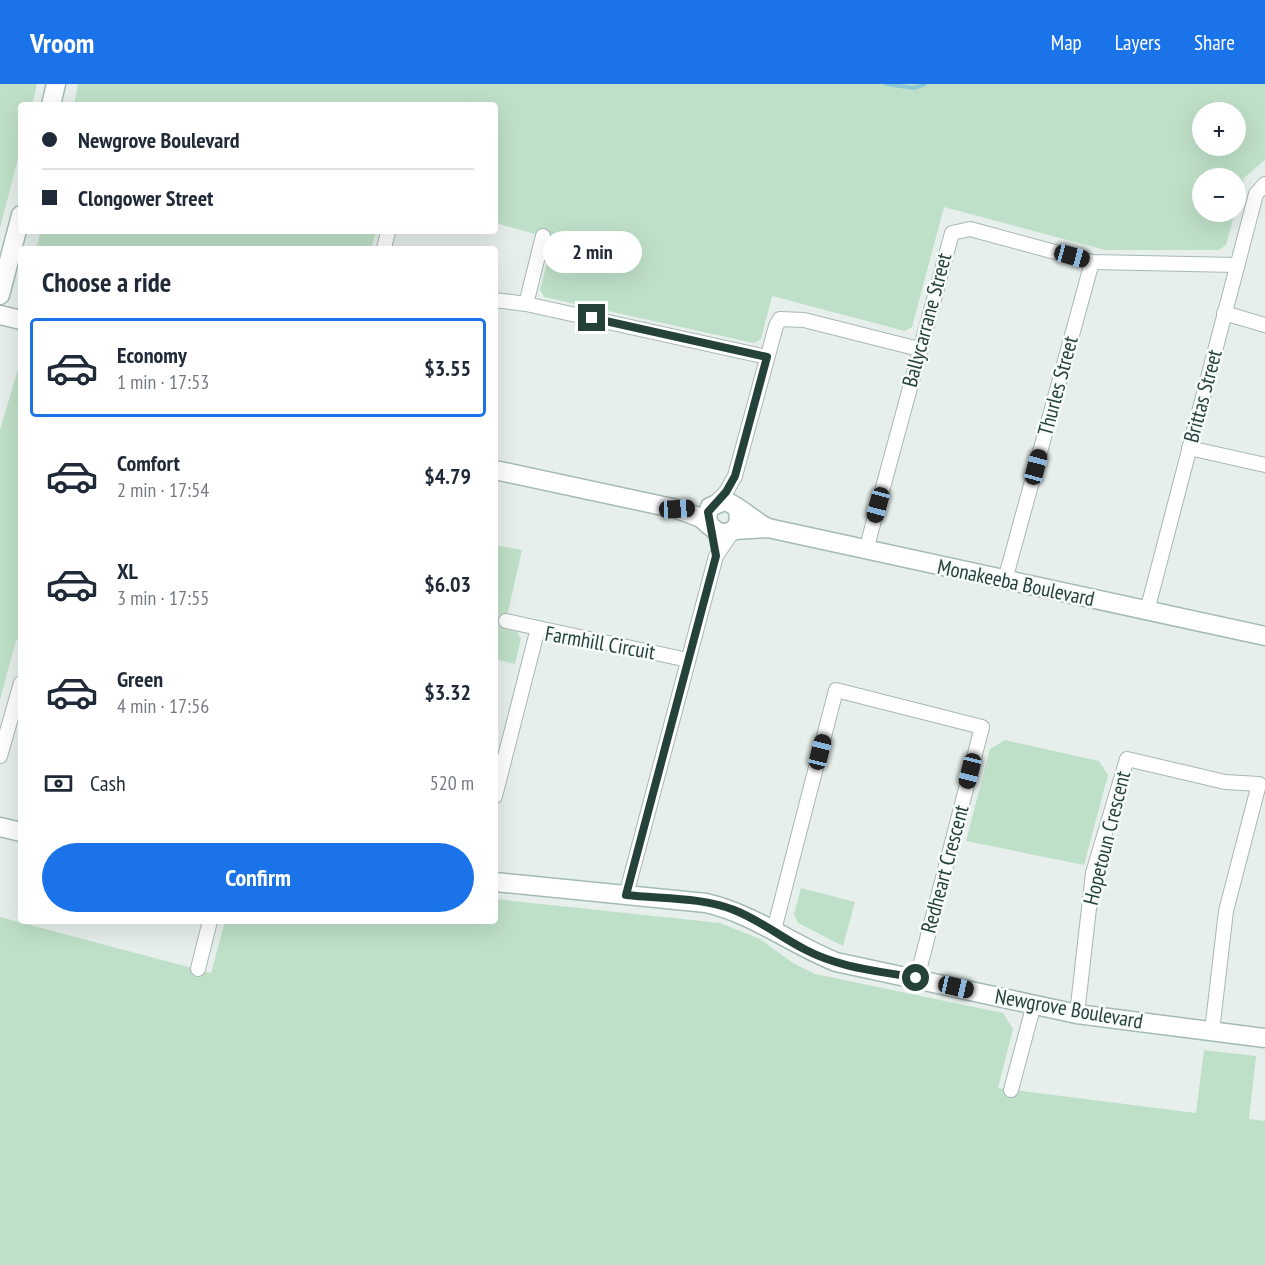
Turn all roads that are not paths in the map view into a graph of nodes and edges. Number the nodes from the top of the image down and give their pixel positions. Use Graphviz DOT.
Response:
graph roads {
  1 [pos="56,84"];
  2 [pos="52,102"];
  3 [pos="1265,184"];
  4 [pos="18,226"];
  5 [pos="543,236"];
  6 [pos="1092,262"];
  7 [pos="1237,265"];
  8 [pos="0,295"];
  9 [pos="498,300"];
  10 [pos="526,304"];
  11 [pos="1224,313"];
  12 [pos="0,315"];
  13 [pos="18,319"];
  14 [pos="1265,325"];
  15 [pos="919,349"];
  16 [pos="767,357"];
  17 [pos="1189,447"];
  18 [pos="1265,465"];
  19 [pos="498,471"];
  20 [pos="735,476"];
  21 [pos="714,504"];
  22 [pos="677,509"];
  23 [pos="738,509"];
  24 [pos="709,526"];
  25 [pos="768,528"];
  26 [pos="733,531"];
  27 [pos="866,550"];
  28 [pos="716,556"];
  29 [pos="1005,580"];
  30 [pos="1147,611"];
  31 [pos="506,621"];
  32 [pos="538,628"];
  33 [pos="1265,636"];
  34 [pos="688,660"];
  35 [pos="18,693"];
  36 [pos="0,756"];
  37 [pos="498,784"];
  38 [pos="0,827"];
  39 [pos="18,831"];
  40 [pos="498,882"];
  41 [pos="626,895"];
  42 [pos="209,924"];
  43 [pos="774,930"];
  44 [pos="198,969"];
  45 [pos="916,978"];
  46 [pos="1034,1004"];
  47 [pos="1077,1014"];
  48 [pos="1212,1031"];
  49 [pos="1265,1038"];
  50 [pos="1011,1090"];
  1 -- 2 [label="street"];
  3 -- 7 [label="street, Brittas Street"];
  4 -- 8 [label="street"];
  5 -- 10 [label="street"];
  6 -- 7 [label="street, Ballycarrane Street"];
  6 -- 15 [label="street, Ballycarrane Street"];
  6 -- 29 [label="street, Thurles Street"];
  7 -- 11 [label="street, Brittas Street"];
  9 -- 10 [label="street"];
  10 -- 16 [label="street"];
  11 -- 14 [label="street"];
  11 -- 17 [label="street, Brittas Street"];
  12 -- 13 [label="street"];
  15 -- 16 [label="street"];
  15 -- 27 [label="street, Ballycarrane Street"];
  16 -- 20 [label="street"];
  17 -- 18 [label="street"];
  17 -- 30 [label="street, Brittas Street"];
  19 -- 22 [label="street"];
  20 -- 21 [label="street"];
  20 -- 23 [label="street"];
  21 -- 22 [label="street"];
  21 -- 23 [label="street"];
  21 -- 24 [label="street"];
  22 -- 24 [label="street"];
  23 -- 25 [label="street, Monakeeba Boulevard"];
  23 -- 26 [label="street"];
  24 -- 26 [label="street"];
  24 -- 28 [label="street"];
  25 -- 26 [label="street, Monakeeba Boulevard"];
  25 -- 27 [label="street, Monakeeba Boulevard"];
  26 -- 28 [label="street"];
  27 -- 29 [label="street, Monakeeba Boulevard"];
  28 -- 34 [label="street"];
  29 -- 30 [label="street, Monakeeba Boulevard"];
  30 -- 33 [label="street, Monakeeba Boulevard"];
  31 -- 32 [label="street"];
  32 -- 34 [label="street, Farmhill Circuit"];
  32 -- 37 [label="street, Farmhill Circuit"];
  34 -- 41 [label="street"];
  35 -- 36 [label="street"];
  38 -- 39 [label="street"];
  40 -- 41 [label="street, Newgrove Boulevard"];
  41 -- 43 [label="street, Newgrove Boulevard"];
  42 -- 44 [label="street"];
  43 -- 45 [label="street, Newgrove Boulevard"];
  43 -- 45 [label="street, Redheart Crescent"];
  45 -- 46 [label="street, Newgrove Boulevard"];
  46 -- 47 [label="street, Newgrove Boulevard"];
  46 -- 50 [label="street"];
  47 -- 48 [label="street, Newgrove Boulevard"];
  47 -- 48 [label="street, Hopetoun Crescent"];
  48 -- 49 [label="street, Newgrove Boulevard"];
}
